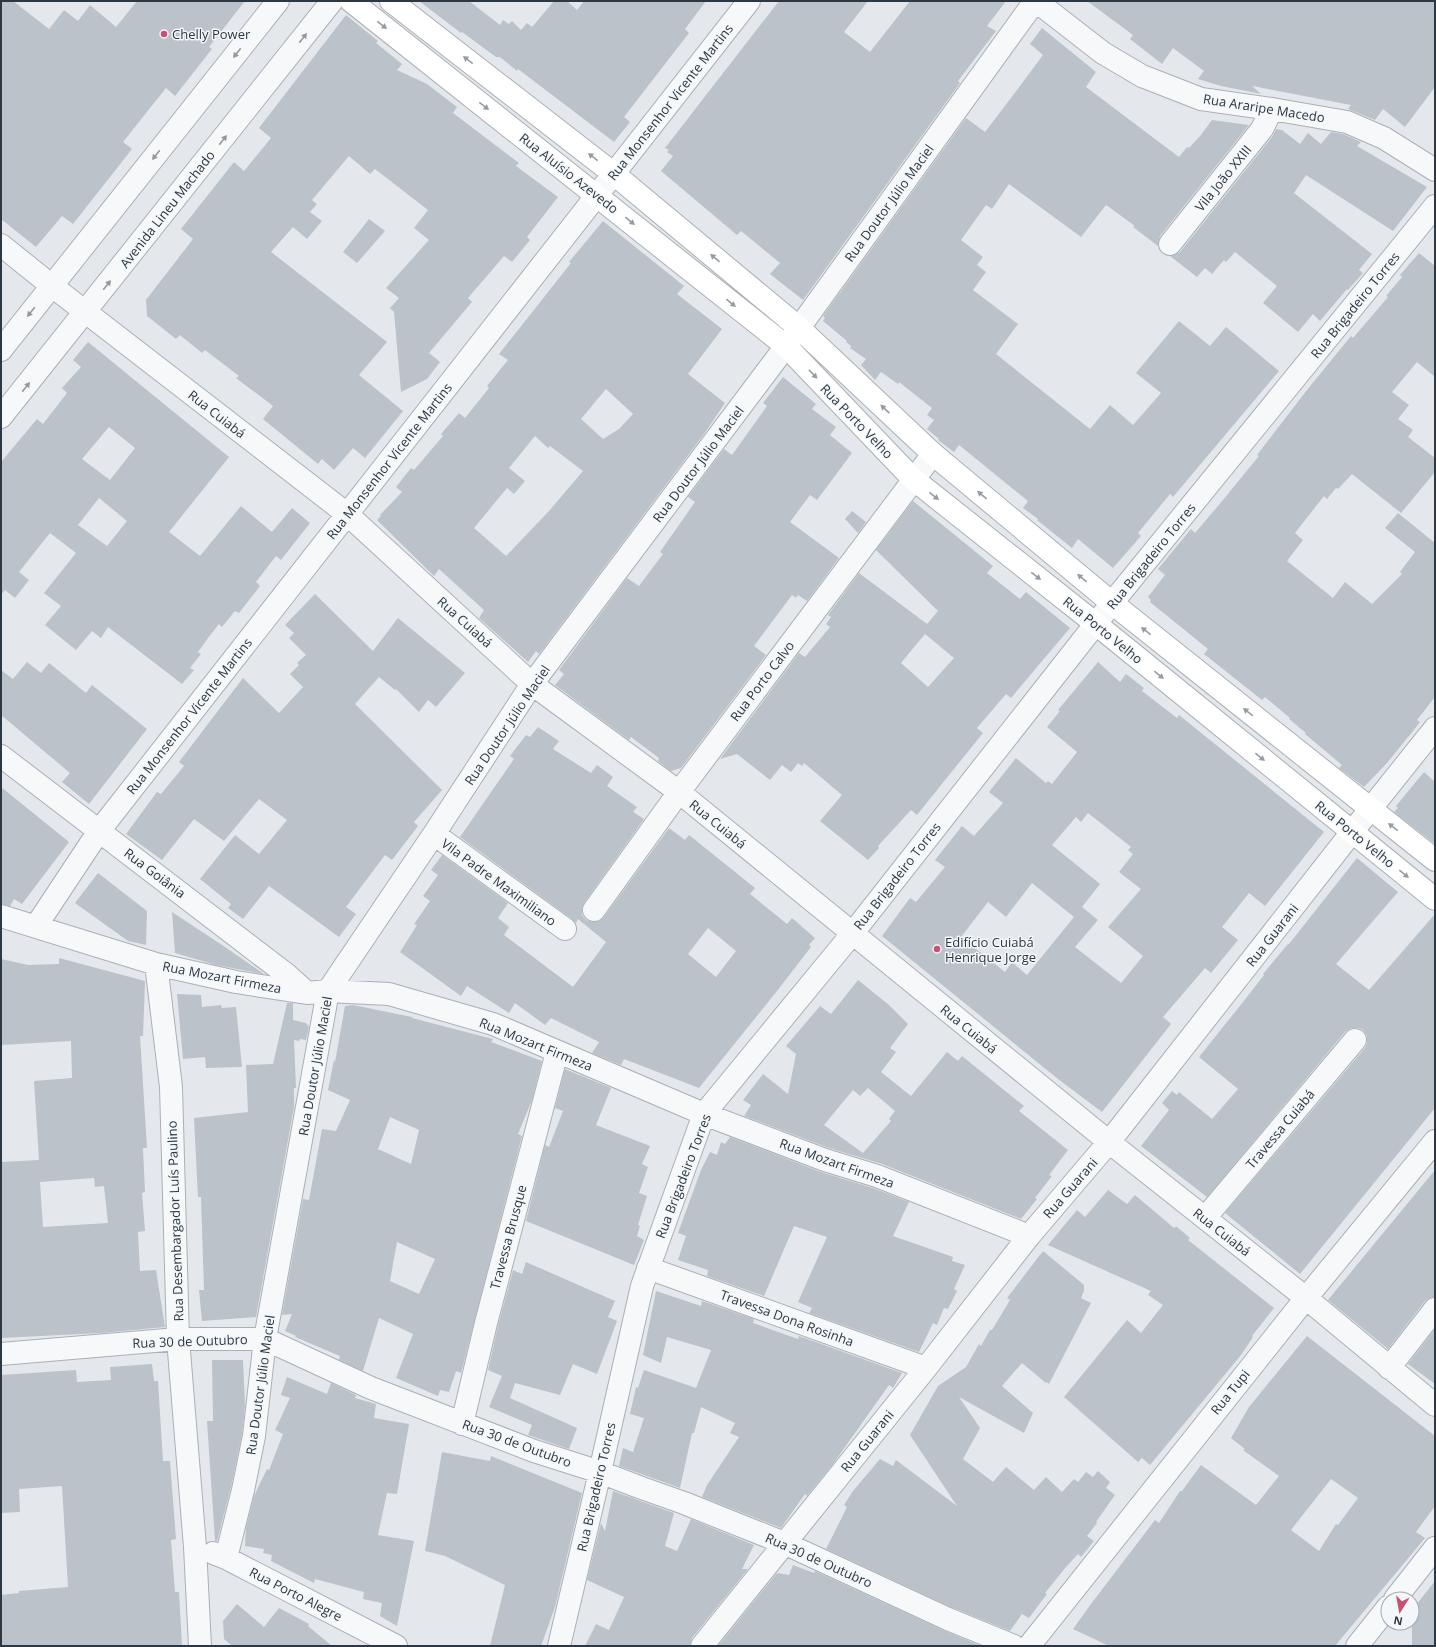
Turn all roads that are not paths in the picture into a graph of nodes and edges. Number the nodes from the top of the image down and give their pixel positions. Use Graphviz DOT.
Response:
graph roads {
  1 [pos="278,1"];
  2 [pos="332,1"];
  3 [pos="351,1"];
  4 [pos="391,1"];
  5 [pos="749,1"];
  6 [pos="1036,1"];
  7 [pos="1272,109"];
  8 [pos="1435,170"];
  9 [pos="614,174"];
  10 [pos="597,196"];
  11 [pos="1435,206"];
  12 [pos="1170,244"];
  13 [pos="1,245"];
  14 [pos="52,286"];
  15 [pos="86,312"];
  16 [pos="798,327"];
  17 [pos="786,346"];
  18 [pos="1,350"];
  19 [pos="1,417"];
  20 [pos="933,454"];
  21 [pos="913,479"];
  22 [pos="347,514"];
  23 [pos="1112,603"];
  24 [pos="1096,624"];
  25 [pos="532,684"];
  26 [pos="1435,728"];
  27 [pos="1,756"];
  28 [pos="679,792"];
  29 [pos="1371,809"];
  30 [pos="99,831"];
  31 [pos="1352,832"];
  32 [pos="434,834"];
  33 [pos="1435,860"];
  34 [pos="1435,899"];
  35 [pos="594,910"];
  36 [pos="1,916"];
  37 [pos="36,926"];
  38 [pos="564,929"];
  39 [pos="852,934"];
  40 [pos="156,964"];
  41 [pos="318,992"];
  42 [pos="1355,1040"];
  43 [pos="557,1052"];
  44 [pos="704,1114"];
  45 [pos="1435,1141"];
  46 [pos="1109,1142"];
  47 [pos="1205,1218"];
  48 [pos="1029,1236"];
  49 [pos="648,1268"];
  50 [pos="1306,1298"];
  51 [pos="1435,1309"];
  52 [pos="178,1339"];
  53 [pos="265,1339"];
  54 [pos="1,1354"];
  55 [pos="926,1368"];
  56 [pos="1389,1368"];
  57 [pos="1435,1405"];
  58 [pos="462,1424"];
  59 [pos="600,1472"];
  60 [pos="784,1543"];
  61 [pos="195,1547"];
  62 [pos="1435,1548"];
  63 [pos="226,1558"];
  64 [pos="1400,1591"];
  65 [pos="1380,1617"];
  66 [pos="200,1646"];
  67 [pos="396,1646"];
  68 [pos="559,1646"];
  69 [pos="702,1646"];
  70 [pos="1014,1646"];
  71 [pos="1028,1646"];
  72 [pos="1357,1646"];
  1 -- 14 [label="street, one-way"];
  15 -- 2 [label="street, Avenida Lineu Machado, one-way"];
  3 -- 10 [label="main road, Rua Aluísio Azevedo, one-way"];
  9 -- 4 [label="main road, Rua Aluísio Azevedo, one-way"];
  5 -- 9 [label="street, Rua Monsenhor Vicente Martins"];
  6 -- 7 [label="street, Rua Araripe Macedo"];
  6 -- 16 [label="street, Rua Doutor Júlio Maciel"];
  7 -- 8 [label="street, Rua Araripe Macedo"];
  7 -- 12 [label="street, Vila João XXIII"];
  9 -- 10 [label="street, Rua Monsenhor Vicente Martins"];
  16 -- 9 [label="main road, Rua Aluísio Azevedo, one-way"];
  10 -- 17 [label="main road, Rua Aluísio Azevedo, one-way"];
  10 -- 22 [label="street, Rua Monsenhor Vicente Martins"];
  11 -- 23 [label="street, Rua Brigadeiro Torres"];
  13 -- 14 [label="street, Rua Cuiabá"];
  14 -- 15 [label="street, Rua Cuiabá"];
  14 -- 18 [label="street, one-way"];
  19 -- 15 [label="street, Avenida Lineu Machado, one-way"];
  15 -- 22 [label="street, Rua Cuiabá"];
  16 -- 17 [label="street, Rua Doutor Júlio Maciel"];
  20 -- 16 [label="main road, Rua Porto Velho, one-way"];
  17 -- 21 [label="main road, Rua Porto Velho, one-way"];
  17 -- 25 [label="street, Rua Doutor Júlio Maciel"];
  20 -- 21 [label="street, Rua Porto Calvo"];
  23 -- 20 [label="main road, Rua Porto Velho, one-way"];
  21 -- 24 [label="main road, Rua Porto Velho, one-way"];
  21 -- 28 [label="street, Rua Porto Calvo"];
  22 -- 25 [label="street, Rua Cuiabá"];
  22 -- 30 [label="street, Rua Monsenhor Vicente Martins"];
  23 -- 24 [label="street, Rua Brigadeiro Torres"];
  29 -- 23 [label="main road, Rua Porto Velho, one-way"];
  24 -- 31 [label="main road, Rua Porto Velho, one-way"];
  24 -- 39 [label="street, Rua Brigadeiro Torres"];
  25 -- 28 [label="street, Rua Cuiabá"];
  25 -- 32 [label="street, Rua Doutor Júlio Maciel"];
  26 -- 29 [label="street, Rua Guarani"];
  27 -- 30 [label="street, Rua Goiânia"];
  28 -- 35 [label="street, Rua Porto Calvo"];
  28 -- 39 [label="street, Rua Cuiabá"];
  29 -- 31 [label="street, Rua Guarani"];
  33 -- 29 [label="main road, Rua Porto Velho, one-way"];
  30 -- 37 [label="street, Rua Monsenhor Vicente Martins"];
  30 -- 41 [label="street, Rua Goiânia"];
  31 -- 34 [label="main road, Rua Porto Velho, one-way"];
  31 -- 46 [label="street, Rua Guarani"];
  32 -- 38 [label="street, Vila Padre Maximiliano"];
  32 -- 41 [label="street, Rua Doutor Júlio Maciel"];
  36 -- 37 [label="street, Rua Mozart Firmeza"];
  37 -- 40 [label="street, Rua Mozart Firmeza"];
  39 -- 44 [label="street, Rua Brigadeiro Torres"];
  39 -- 46 [label="street, Rua Cuiabá"];
  40 -- 41 [label="street, Rua Mozart Firmeza"];
  40 -- 52 [label="street, Rua Desembargador Luís Paulino"];
  41 -- 43 [label="street, Rua Mozart Firmeza"];
  41 -- 53 [label="street, Rua Doutor Júlio Maciel"];
  42 -- 47 [label="street, Travessa Cuiabá"];
  43 -- 44 [label="street, Rua Mozart Firmeza"];
  43 -- 58 [label="street, Travessa Brusque"];
  44 -- 48 [label="street, Rua Mozart Firmeza"];
  44 -- 49 [label="street, Rua Brigadeiro Torres"];
  45 -- 50 [label="street, Rua Tupi"];
  46 -- 47 [label="street, Rua Cuiabá"];
  46 -- 48 [label="street, Rua Guarani"];
  47 -- 50 [label="street, Rua Cuiabá"];
  48 -- 55 [label="street, Rua Guarani"];
  49 -- 55 [label="street, Travessa Dona Rosinha"];
  49 -- 59 [label="street, Rua Brigadeiro Torres"];
  50 -- 56 [label="street, Rua Cuiabá"];
  50 -- 71 [label="street, Rua Tupi"];
  51 -- 56 [label="street"];
  52 -- 53 [label="street, Rua 30 de Outubro"];
  52 -- 54 [label="street, Rua 30 de Outubro"];
  52 -- 61 [label="street, Rua Desembargador Luís Paulino"];
  53 -- 58 [label="street, Rua 30 de Outubro"];
  53 -- 63 [label="street, Rua Doutor Júlio Maciel"];
  55 -- 60 [label="street, Rua Guarani"];
  56 -- 57 [label="street, Rua Cuiabá"];
  58 -- 59 [label="street, Rua 30 de Outubro"];
  59 -- 60 [label="street, Rua 30 de Outubro"];
  59 -- 68 [label="street, Rua Brigadeiro Torres"];
  60 -- 69 [label="street, Rua Guarani"];
  60 -- 70 [label="street, Rua 30 de Outubro"];
  61 -- 63 [label="street, Rua Porto Alegre"];
  61 -- 66 [label="street, Rua Desembargador Luís Paulino"];
  62 -- 64 [label="street"];
  63 -- 67 [label="street, Rua Porto Alegre"];
  65 -- 72 [label="street"];
}
